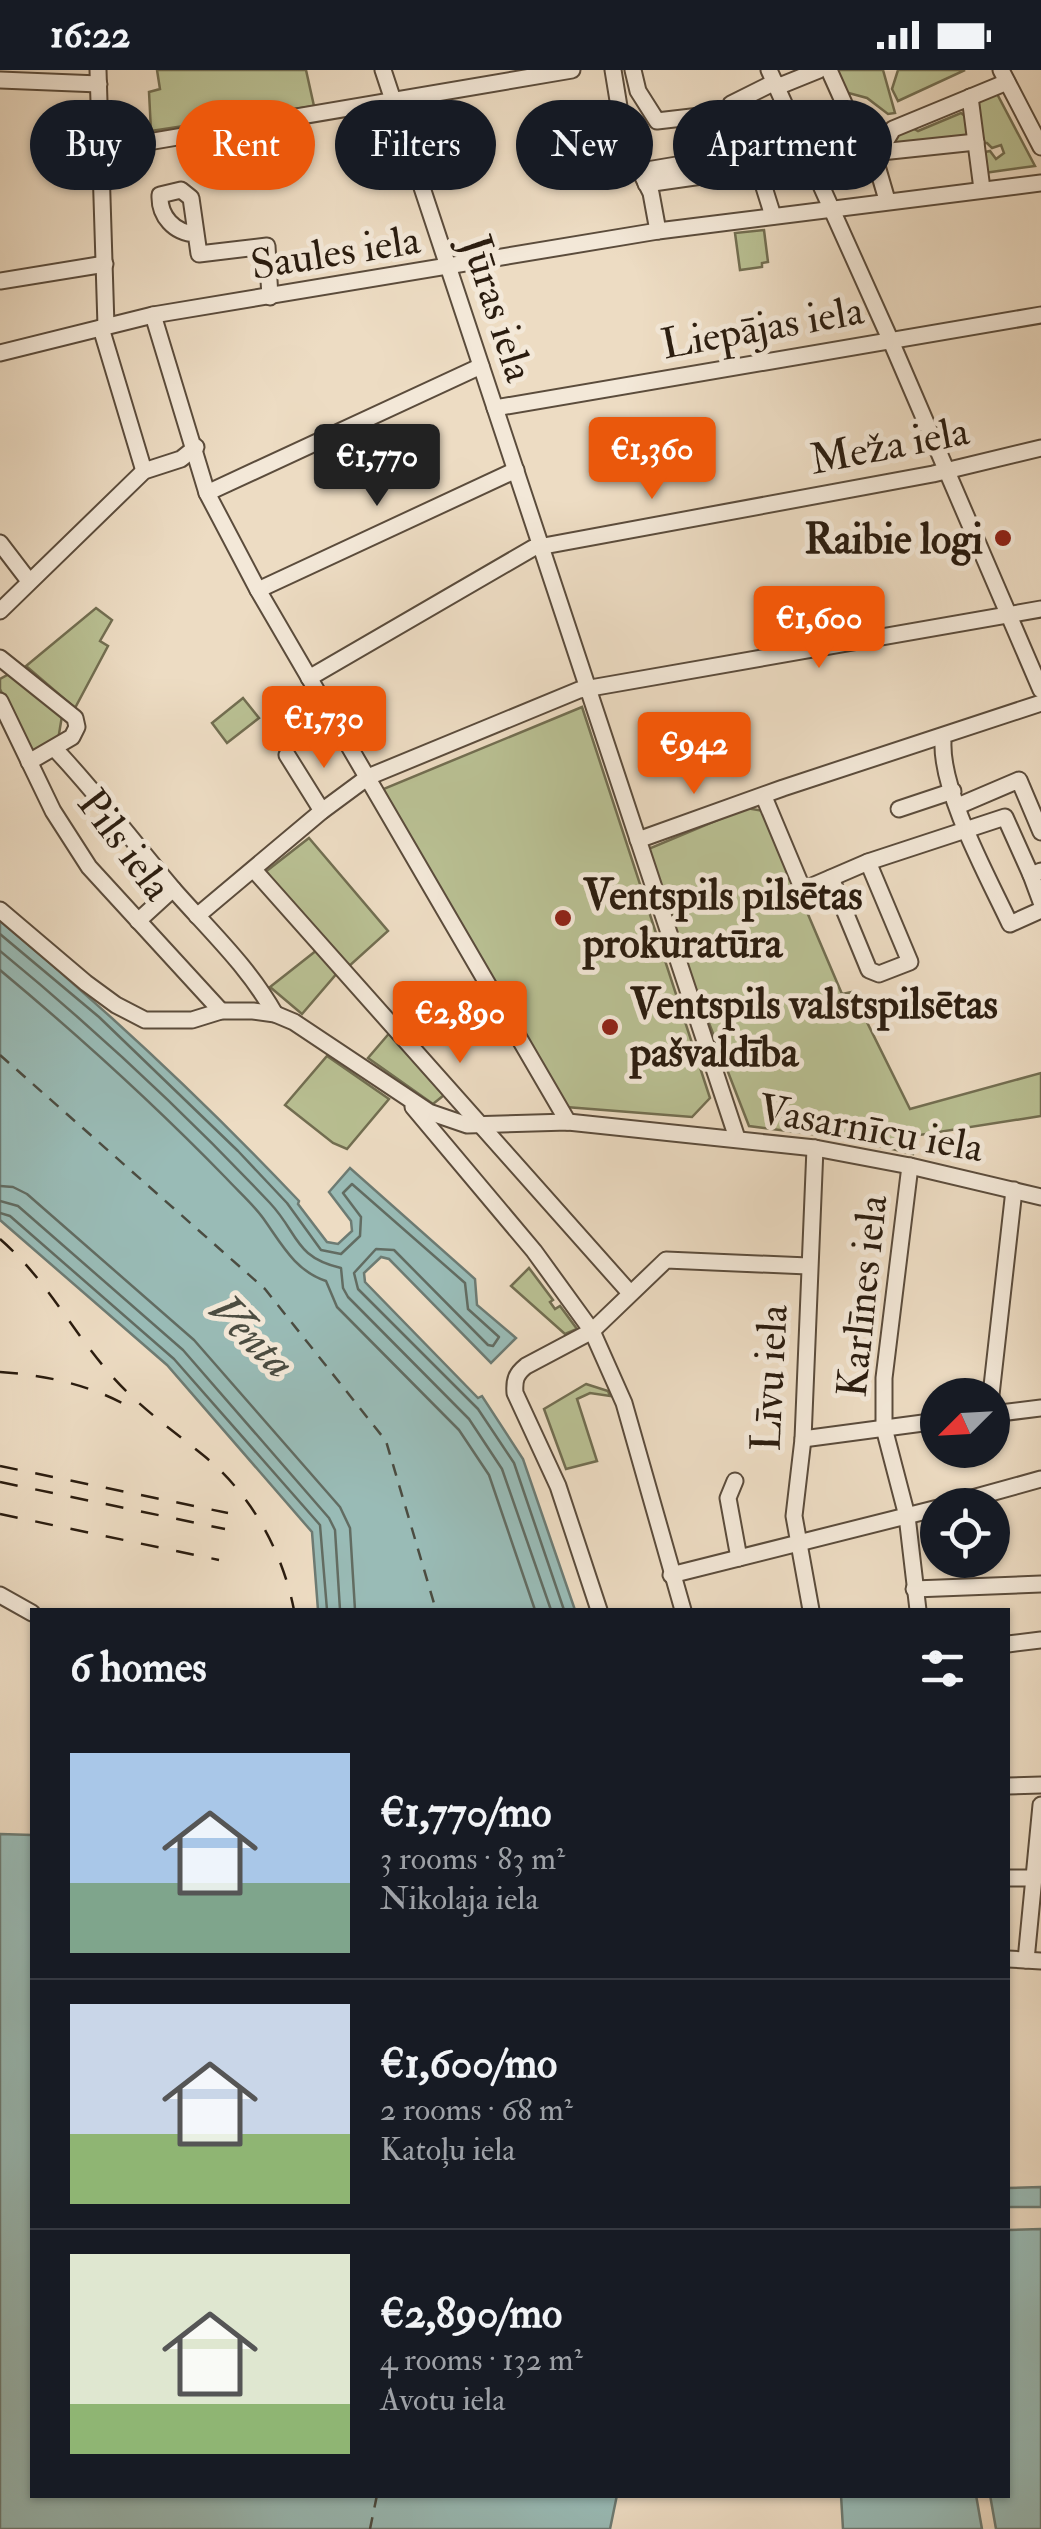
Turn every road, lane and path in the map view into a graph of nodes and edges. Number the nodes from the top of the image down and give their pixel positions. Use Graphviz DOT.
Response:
graph roads {
  1 [pos="383,70"];
  2 [pos="572,70"];
  3 [pos="613,70"];
  4 [pos="633,70"];
  5 [pos="819,70"];
  6 [pos="829,70"];
  7 [pos="1004,76"];
  8 [pos="98,77"];
  9 [pos="0,80"];
  10 [pos="774,80"];
  11 [pos="970,98"];
  12 [pos="392,100"];
  13 [pos="404,100"];
  14 [pos="618,100"];
  15 [pos="643,100"];
  16 [pos="738,100"];
  17 [pos="842,100"];
  18 [pos="335,112"];
  19 [pos="653,116"];
  20 [pos="892,131"];
  21 [pos="156,141"];
  22 [pos="976,142"];
  23 [pos="1041,147"];
  24 [pos="892,154"];
  25 [pos="653,175"];
  26 [pos="653,177"];
  27 [pos="1041,183"];
  28 [pos="982,189"];
  29 [pos="102,190"];
  30 [pos="422,190"];
  31 [pos="647,190"];
  32 [pos="885,190"];
  33 [pos="887,200"];
  34 [pos="832,208"];
  35 [pos="772,216"];
  36 [pos="658,232"];
  37 [pos="196,234"];
  38 [pos="105,264"];
  39 [pos="448,268"];
  40 [pos="0,281"];
  41 [pos="270,297"];
  42 [pos="153,315"];
  43 [pos="1041,315"];
  44 [pos="104,327"];
  45 [pos="890,339"];
  46 [pos="0,353"];
  47 [pos="481,366"];
  48 [pos="495,408"];
  49 [pos="196,447"];
  50 [pos="1041,448"];
  51 [pos="181,459"];
  52 [pos="516,470"];
  53 [pos="947,470"];
  54 [pos="144,472"];
  55 [pos="204,487"];
  56 [pos="0,543"];
  57 [pos="541,546"];
  58 [pos="29,581"];
  59 [pos="258,590"];
  60 [pos="1041,610"];
  61 [pos="0,611"];
  62 [pos="1009,615"];
  63 [pos="0,658"];
  64 [pos="309,678"];
  65 [pos="588,688"];
  66 [pos="1041,690"];
  67 [pos="0,701"];
  68 [pos="1041,702"];
  69 [pos="947,739"];
  70 [pos="54,748"];
  71 [pos="287,755"];
  72 [pos="29,762"];
  73 [pos="368,777"];
  74 [pos="764,797"];
  75 [pos="956,798"];
  76 [pos="899,809"];
  77 [pos="322,811"];
  78 [pos="966,830"];
  79 [pos="1041,832"];
  80 [pos="638,840"];
  81 [pos="868,862"];
  82 [pos="254,870"];
  83 [pos="1036,873"];
  84 [pos="831,878"];
  85 [pos="174,889"];
  86 [pos="1041,900"];
  87 [pos="0,910"];
  88 [pos="197,916"];
  89 [pos="138,921"];
  90 [pos="222,1011"];
  91 [pos="274,1014"];
  92 [pos="403,1095"];
  93 [pos="568,1122"];
  94 [pos="475,1125"];
  95 [pos="737,1138"];
  96 [pos="815,1148"];
  97 [pos="448,1149"];
  98 [pos="910,1166"];
  99 [pos="1014,1190"];
  100 [pos="1041,1197"];
  101 [pos="808,1266"];
  102 [pos="630,1293"];
  103 [pos="592,1331"];
  104 [pos="994,1378"];
  105 [pos="1041,1408"];
  106 [pos="1010,1412"];
  107 [pos="920,1424"];
  108 [pos="884,1428"];
  109 [pos="803,1438"];
  110 [pos="1041,1479"];
  111 [pos="736,1481"];
  112 [pos="1008,1488"];
  113 [pos="920,1513"];
  114 [pos="907,1516"];
  115 [pos="798,1544"];
  116 [pos="738,1558"];
  117 [pos="671,1575"];
  118 [pos="1041,1584"];
  119 [pos="914,1589"];
  120 [pos="0,1595"];
  121 [pos="598,1608"];
  122 [pos="682,1608"];
  123 [pos="810,1608"];
  124 [pos="918,1608"];
  125 [pos="30,1612"];
  126 [pos="1041,1640"];
  127 [pos="1010,1644"];
  128 [pos="1041,1785"];
  129 [pos="1010,1786"];
  130 [pos="1041,1805"];
  131 [pos="1010,1878"];
  132 [pos="1034,1878"];
  133 [pos="1033,1960"];
  1 -- 12 [label="street, Jūras iela"];
  2 -- 13 [label="street"];
  3 -- 14 [label="street"];
  4 -- 15 [label="street"];
  5 -- 10 [label="street"];
  6 -- 17 [label="street"];
  7 -- 11 [label="street"];
  7 -- 23 [label="street"];
  8 -- 9 [label="street"];
  10 -- 16 [label="street"];
  10 -- 34 [label="street"];
  11 -- 20 [label="street"];
  11 -- 22 [label="street"];
  18 -- 21 [label="street"];
  19 -- 25 [label="street"];
  22 -- 24 [label="street"];
  22 -- 28 [label="street"];
  26 -- 35 [label="street"];
  27 -- 28 [label="street, Saules iela"];
  28 -- 33 [label="street, Saules iela"];
  29 -- 38 [label="street"];
  30 -- 39 [label="street, Jūras iela"];
  31 -- 36 [label="street"];
  32 -- 33 [label="street"];
  33 -- 34 [label="street, Saules iela"];
  34 -- 35 [label="street, Saules iela"];
  34 -- 45 [label="street"];
  35 -- 36 [label="street, Saules iela"];
  36 -- 39 [label="street, Saules iela"];
  37 -- 41 [label="street"];
  38 -- 40 [label="street"];
  38 -- 44 [label="street"];
  39 -- 41 [label="street, Saules iela"];
  39 -- 47 [label="street, Jūras iela"];
  41 -- 42 [label="street, Saules iela"];
  42 -- 44 [label="street, Saules iela"];
  42 -- 49 [label="street"];
  43 -- 45 [label="street, Liepājas iela"];
  44 -- 46 [label="street, Saules iela"];
  44 -- 54 [label="street"];
  45 -- 48 [label="street, Liepājas iela"];
  45 -- 53 [label="street"];
  47 -- 48 [label="street, Jūras iela"];
  47 -- 55 [label="street"];
  48 -- 52 [label="street, Jūras iela"];
  49 -- 51 [label="street"];
  49 -- 55 [label="street"];
  50 -- 53 [label="street, Meža iela"];
  51 -- 54 [label="street"];
  51 -- 55 [label="street"];
  52 -- 57 [label="street, Jūras iela"];
  52 -- 59 [label="street"];
  53 -- 57 [label="street, Meža iela"];
  53 -- 62 [label="street"];
  54 -- 58 [label="street"];
  55 -- 59 [label="street"];
  56 -- 58 [label="street"];
  57 -- 64 [label="street, Meža iela"];
  57 -- 65 [label="street, Jūras iela"];
  58 -- 61 [label="street"];
  59 -- 64 [label="street"];
  60 -- 62 [label="street"];
  62 -- 65 [label="street"];
  62 -- 66 [label="street"];
  63 -- 70 [label="street"];
  64 -- 73 [label="street"];
  65 -- 73 [label="street"];
  65 -- 80 [label="street, Jūras iela"];
  67 -- 72 [label="street, Pils iela"];
  68 -- 69 [label="street"];
  69 -- 74 [label="street"];
  69 -- 75 [label="street"];
  70 -- 72 [label="street"];
  70 -- 85 [label="street"];
  71 -- 77 [label="street"];
  72 -- 89 [label="street, Pils iela"];
  73 -- 77 [label="street"];
  73 -- 93 [label="street"];
  74 -- 80 [label="street"];
  74 -- 84 [label="street"];
  75 -- 76 [label="street"];
  75 -- 78 [label="street"];
  75 -- 79 [label="street"];
  77 -- 82 [label="street"];
  78 -- 81 [label="street"];
  78 -- 83 [label="street"];
  78 -- 86 [label="street"];
  80 -- 95 [label="street, Jūras iela"];
  81 -- 84 [label="street"];
  81 -- 84 [label="street"];
  82 -- 88 [label="street"];
  82 -- 94 [label="street"];
  83 -- 86 [label="street"];
  85 -- 88 [label="street"];
  85 -- 89 [label="street"];
  87 -- 90 [label="street"];
  88 -- 91 [label="street"];
  89 -- 90 [label="street, Pils iela"];
  90 -- 91 [label="street"];
  91 -- 92 [label="street"];
  92 -- 94 [label="street, Vasarnīcu iela"];
  92 -- 97 [label="street"];
  93 -- 94 [label="street, Vasarnīcu iela"];
  93 -- 95 [label="street, Vasarnīcu iela"];
  94 -- 97 [label="street"];
  94 -- 102 [label="street"];
  95 -- 96 [label="street, Vasarnīcu iela"];
  96 -- 98 [label="street, Vasarnīcu iela"];
  96 -- 101 [label="street, Līvu iela"];
  97 -- 103 [label="street"];
  98 -- 99 [label="street, Vasarnīcu iela"];
  98 -- 108 [label="street, Karlīnes iela"];
  99 -- 100 [label="street, Vasarnīcu iela"];
  99 -- 104 [label="street"];
  101 -- 102 [label="street"];
  101 -- 109 [label="street, Līvu iela"];
  102 -- 103 [label="street"];
  103 -- 117 [label="street"];
  103 -- 121 [label="street"];
  105 -- 106 [label="street"];
  107 -- 108 [label="street"];
  108 -- 109 [label="street"];
  108 -- 114 [label="street, Karlīnes iela"];
  109 -- 115 [label="street, Līvu iela"];
  110 -- 112 [label="street"];
  111 -- 116 [label="street"];
  113 -- 114 [label="street"];
  114 -- 115 [label="street"];
  114 -- 119 [label="street, Karlīnes iela"];
  115 -- 116 [label="street"];
  115 -- 123 [label="street, Līvu iela"];
  116 -- 117 [label="street"];
  117 -- 122 [label="street"];
  118 -- 119 [label="street"];
  119 -- 124 [label="street, Karlīnes iela"];
  120 -- 125 [label="street"];
  126 -- 127 [label="street"];
  128 -- 129 [label="street"];
  130 -- 132 [label="street"];
  131 -- 132 [label="street"];
  132 -- 133 [label="street"];
}
